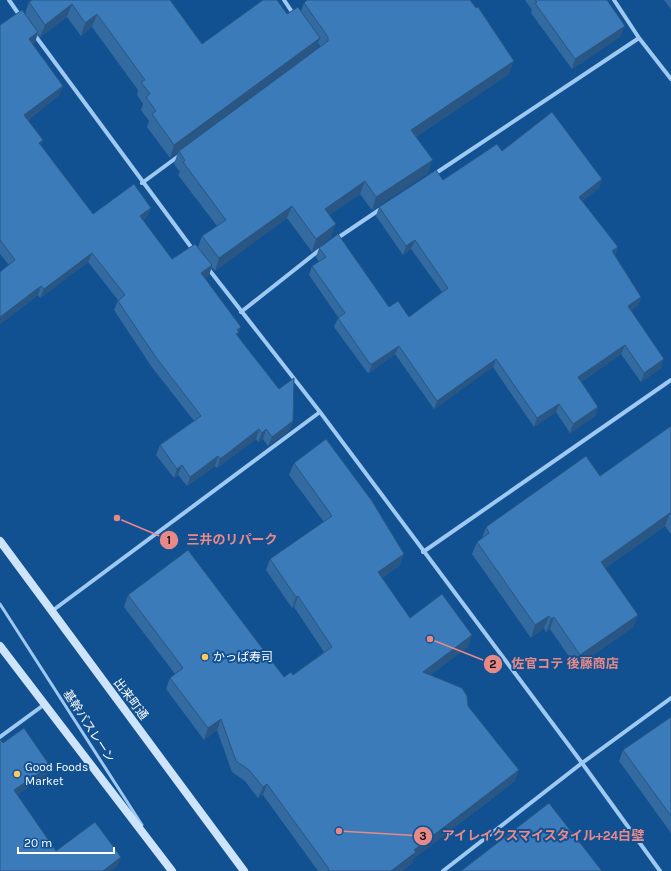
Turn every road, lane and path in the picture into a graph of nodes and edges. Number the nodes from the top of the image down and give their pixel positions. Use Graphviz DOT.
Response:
graph roads {
  1 [pos="9,0"];
  2 [pos="284,0"];
  3 [pos="614,0"];
  4 [pos="298,20"];
  5 [pos="24,21"];
  6 [pos="29,28"];
  7 [pos="639,38"];
  8 [pos="671,79"];
  9 [pos="187,150"];
  10 [pos="425,179"];
  11 [pos="142,183"];
  12 [pos="386,205"];
  13 [pos="334,240"];
  14 [pos="327,244"];
  15 [pos="198,256"];
  16 [pos="203,263"];
  17 [pos="241,312"];
  18 [pos="671,380"];
  19 [pos="320,412"];
  20 [pos="0,541"];
  21 [pos="423,552"];
  22 [pos="0,604"];
  23 [pos="51,612"];
  24 [pos="0,646"];
  25 [pos="671,698"];
  26 [pos="45,704"];
  27 [pos="0,736"];
  28 [pos="582,763"];
  29 [pos="163,858"];
  30 [pos="172,871"];
  31 [pos="244,871"];
  32 [pos="443,871"];
  33 [pos="660,871"];
  1 -- 5 [label="street"];
  2 -- 4 [label="street"];
  3 -- 7 [label="street"];
  6 -- 11 [label="street"];
  7 -- 8 [label="street"];
  7 -- 10 [label="street"];
  9 -- 11 [label="street"];
  11 -- 15 [label="street"];
  12 -- 13 [label="street"];
  14 -- 17 [label="street"];
  16 -- 17 [label="street"];
  17 -- 19 [label="street"];
  18 -- 21 [label="street"];
  19 -- 21 [label="street"];
  19 -- 23 [label="street"];
  20 -- 23 [label="main road, 出来町通"];
  21 -- 28 [label="street"];
  22 -- 29 [label="lane, 基幹バスレーン"];
  23 -- 31 [label="main road, 出来町通"];
  24 -- 26 [label="main road"];
  25 -- 28 [label="street"];
  26 -- 27 [label="street"];
  26 -- 29 [label="main road"];
  28 -- 32 [label="street"];
  28 -- 33 [label="street"];
  29 -- 30 [label="main road"];
}
